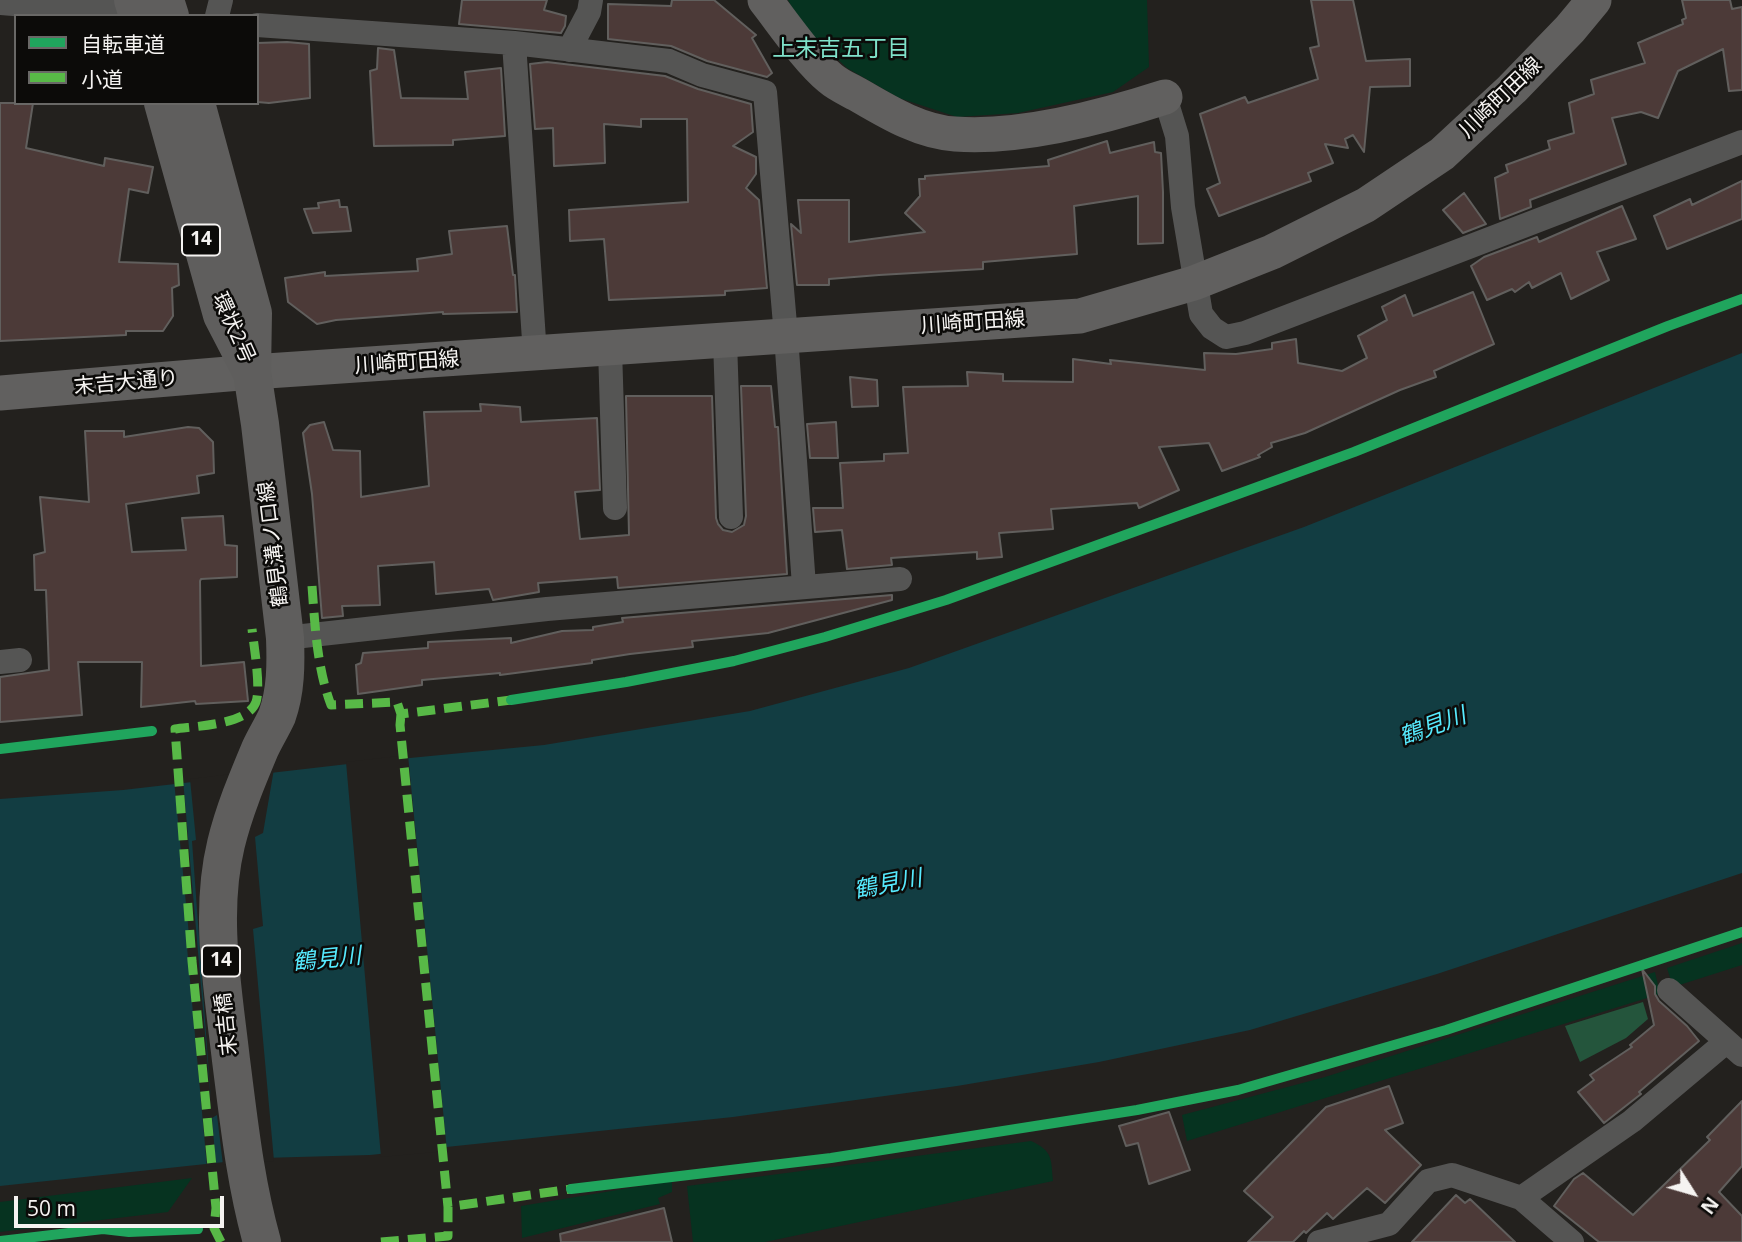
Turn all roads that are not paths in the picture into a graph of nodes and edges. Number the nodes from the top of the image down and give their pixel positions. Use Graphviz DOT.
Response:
graph roads {
  1 [pos="591,0"];
  2 [pos="765,0"];
  3 [pos="1594,0"];
  4 [pos="0,3"];
  5 [pos="148,8"];
  6 [pos="259,25"];
  7 [pos="514,43"];
  8 [pos="569,50"];
  9 [pos="1165,97"];
  10 [pos="164,105"];
  11 [pos="197,105"];
  12 [pos="1742,142"];
  13 [pos="1194,283"];
  14 [pos="786,336"];
  15 [pos="725,341"];
  16 [pos="610,349"];
  17 [pos="535,355"];
  18 [pos="251,372"];
  19 [pos="0,393"];
  20 [pos="615,508"];
  21 [pos="731,517"];
  22 [pos="901,579"];
  23 [pos="804,586"];
  24 [pos="285,638"];
  25 [pos="277,716"];
  26 [pos="1670,990"];
  27 [pos="1734,1048"];
  28 [pos="1521,1198"];
  29 [pos="258,1229"];
  30 [pos="1319,1242"];
  31 [pos="1572,1242"];
  1 -- 8 [label="street"];
  2 -- 9 [label="main road"];
  3 -- 13 [label="main road, 川崎町田線"];
  4 -- 5 [label="street"];
  6 -- 7 [label="street"];
  7 -- 8 [label="street"];
  7 -- 17 [label="street"];
  8 -- 14 [label="street"];
  9 -- 13 [label="street"];
  10 -- 18 [label="main road, 環状2号 / 14"];
  11 -- 18 [label="main road, 環状2号 / 14"];
  12 -- 13 [label="street"];
  13 -- 14 [label="main road, 川崎町田線"];
  14 -- 15 [label="main road, 川崎町田線"];
  14 -- 23 [label="street"];
  15 -- 16 [label="main road, 川崎町田線"];
  15 -- 21 [label="street"];
  16 -- 17 [label="main road, 川崎町田線"];
  16 -- 20 [label="street"];
  17 -- 18 [label="main road, 川崎町田線"];
  18 -- 19 [label="main road, 末吉大通り"];
  18 -- 24 [label="main road, 鶴見溝ノ口線 / 14"];
  22 -- 23 [label="street"];
  23 -- 24 [label="street"];
  24 -- 25 [label="main road, 鶴見溝ノ口線 / 14"];
  25 -- 29 [label="main road, 末吉橋 / 14"];
  26 -- 27 [label="street"];
  27 -- 28 [label="street"];
  28 -- 30 [label="street"];
  28 -- 31 [label="street"];
}
